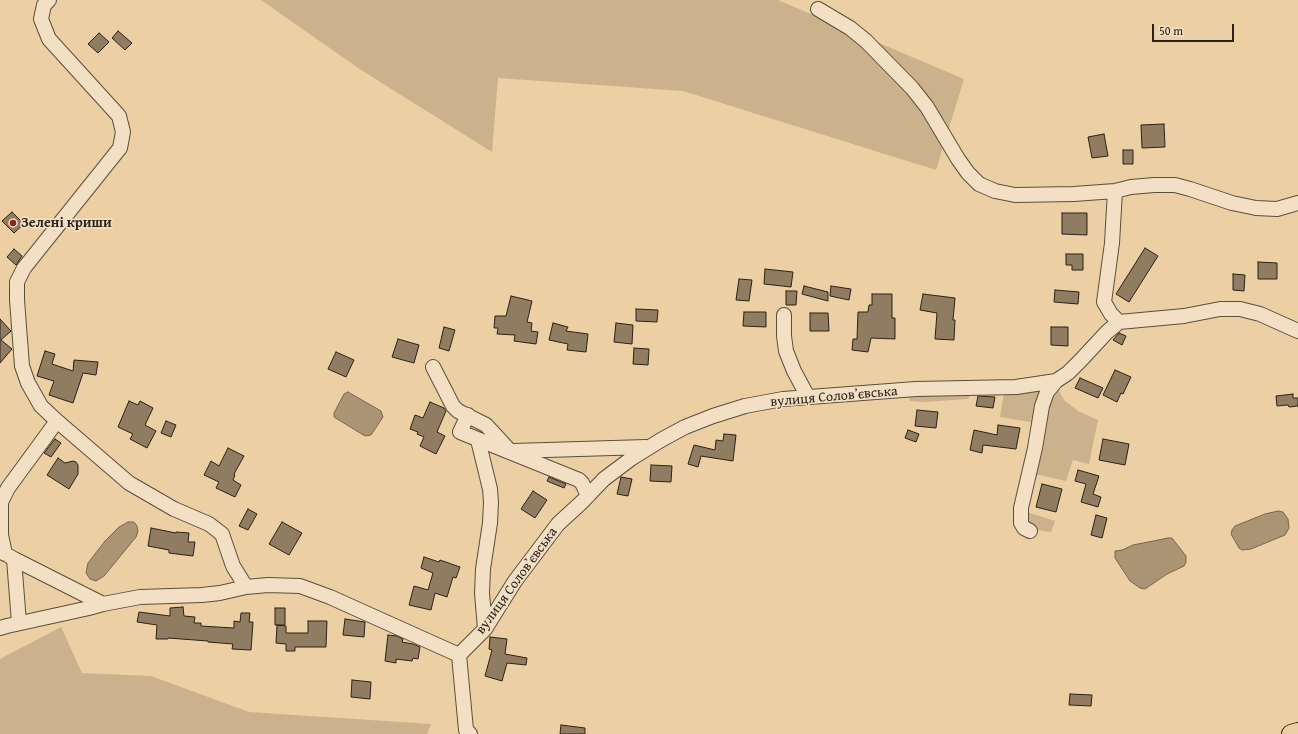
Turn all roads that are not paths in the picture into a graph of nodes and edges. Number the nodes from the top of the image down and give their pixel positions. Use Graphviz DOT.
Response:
graph roads {
  1 [pos="49,0"];
  2 [pos="818,9"];
  3 [pos="1114,191"];
  4 [pos="1298,203"];
  5 [pos="784,315"];
  6 [pos="1119,322"];
  7 [pos="1298,331"];
  8 [pos="433,367"];
  9 [pos="1056,381"];
  10 [pos="808,396"];
  11 [pos="468,416"];
  12 [pos="57,421"];
  13 [pos="478,440"];
  14 [pos="648,447"];
  15 [pos="512,453"];
  16 [pos="588,496"];
  17 [pos="1030,531"];
  18 [pos="7,555"];
  19 [pos="246,587"];
  20 [pos="103,604"];
  21 [pos="18,623"];
  22 [pos="0,628"];
  23 [pos="485,629"];
  24 [pos="459,655"];
  25 [pos="1298,732"];
  26 [pos="470,734"];
  27 [pos="1291,734"];
  1 -- 12 [label="street"];
  2 -- 3 [label="street"];
  3 -- 4 [label="street"];
  3 -- 6 [label="street"];
  5 -- 10 [label="street"];
  6 -- 7 [label="street"];
  6 -- 9 [label="street, вулиця Соловʼєвська"];
  8 -- 11 [label="street"];
  9 -- 10 [label="street, вулиця Соловʼєвська"];
  9 -- 17 [label="street"];
  10 -- 14 [label="street, вулиця Соловʼєвська"];
  11 -- 13 [label="street"];
  11 -- 15 [label="street"];
  12 -- 18 [label="street"];
  12 -- 19 [label="street"];
  13 -- 15 [label="street"];
  13 -- 23 [label="street"];
  14 -- 15 [label="street"];
  14 -- 16 [label="street, вулиця Соловʼєвська"];
  15 -- 16 [label="street"];
  16 -- 23 [label="street, вулиця Соловʼєвська"];
  18 -- 20 [label="street"];
  18 -- 21 [label="street"];
  19 -- 20 [label="street"];
  19 -- 24 [label="street"];
  20 -- 21 [label="street"];
  21 -- 22 [label="street"];
  23 -- 24 [label="street, вулиця Соловʼєвська"];
  24 -- 26 [label="street"];
  25 -- 27 [label="main road"];
}
